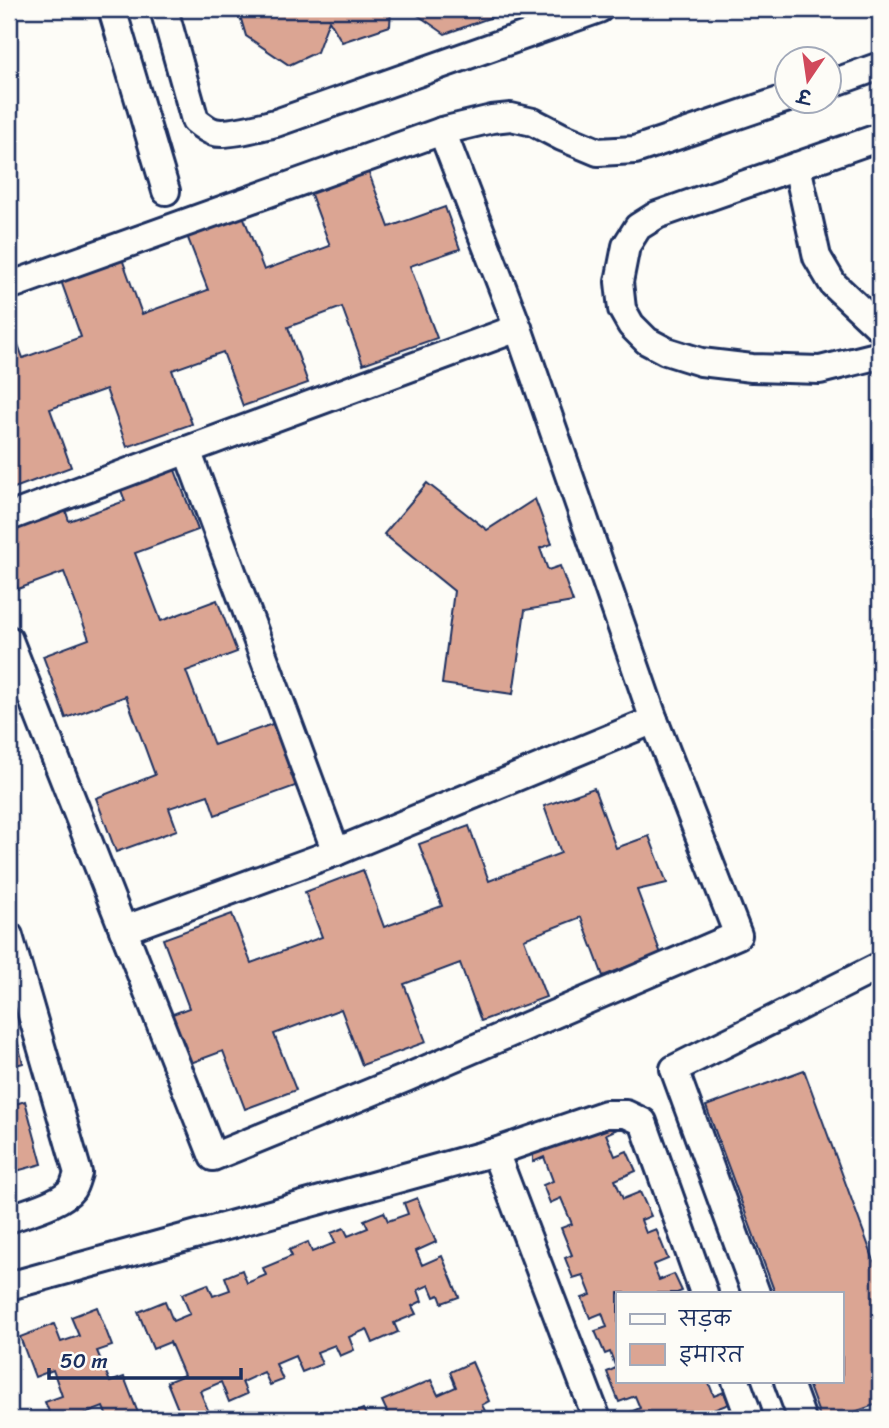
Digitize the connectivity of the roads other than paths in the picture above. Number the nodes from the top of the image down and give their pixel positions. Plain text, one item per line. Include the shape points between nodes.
1 (112, 9) edge
2 (164, 9) edge
3 (599, 9) edge
4 (880, 66) edge
5 (844, 79) edge
6 (774, 103) edge
7 (442, 131) junction
8 (880, 137) edge
9 (797, 166) junction
10 (166, 191) dead end
11 (9, 286) edge
12 (518, 328) junction
13 (880, 328) edge
14 (880, 355) edge
15 (187, 450) junction
16 (9, 517) edge
17 (9, 640) edge
18 (654, 720) junction
19 (336, 852) junction
20 (123, 930) junction
21 (9, 936) edge
22 (879, 972) edge
23 (495, 1152) junction
24 (9, 1219) edge
25 (9, 1286) edge
26 (704, 1292) edge
27 (756, 1292) edge
28 (736, 1382) edge
29 (788, 1382) edge
30 (597, 1419) edge
31 (742, 1419) edge
32 (803, 1419) edge

1 - 10 street
2 - 3 street via 195,120 216,133 276,123
4 - 5 street
6 - 7 street via 635,150 598,152 533,122 511,117
7 - 11 street
7 - 12 street
8 - 9 street
9 - 13 street via 817,257 833,284
9 - 14 street via 657,215 638,227 626,246 619,282 622,309 647,341 701,362 820,370
12 - 15 street
12 - 18 street
15 - 16 street
15 - 19 street
17 - 20 street
18 - 19 street
18 - 20 street via 738,935 213,1157
19 - 20 street
21 - 24 street via 78,1173 70,1192
22 - 27 street via 674,1069
23 - 25 street
23 - 26 street via 606,1114 626,1114 643,1122
23 - 30 street
28 - 31 street via 747,1411
29 - 32 street

